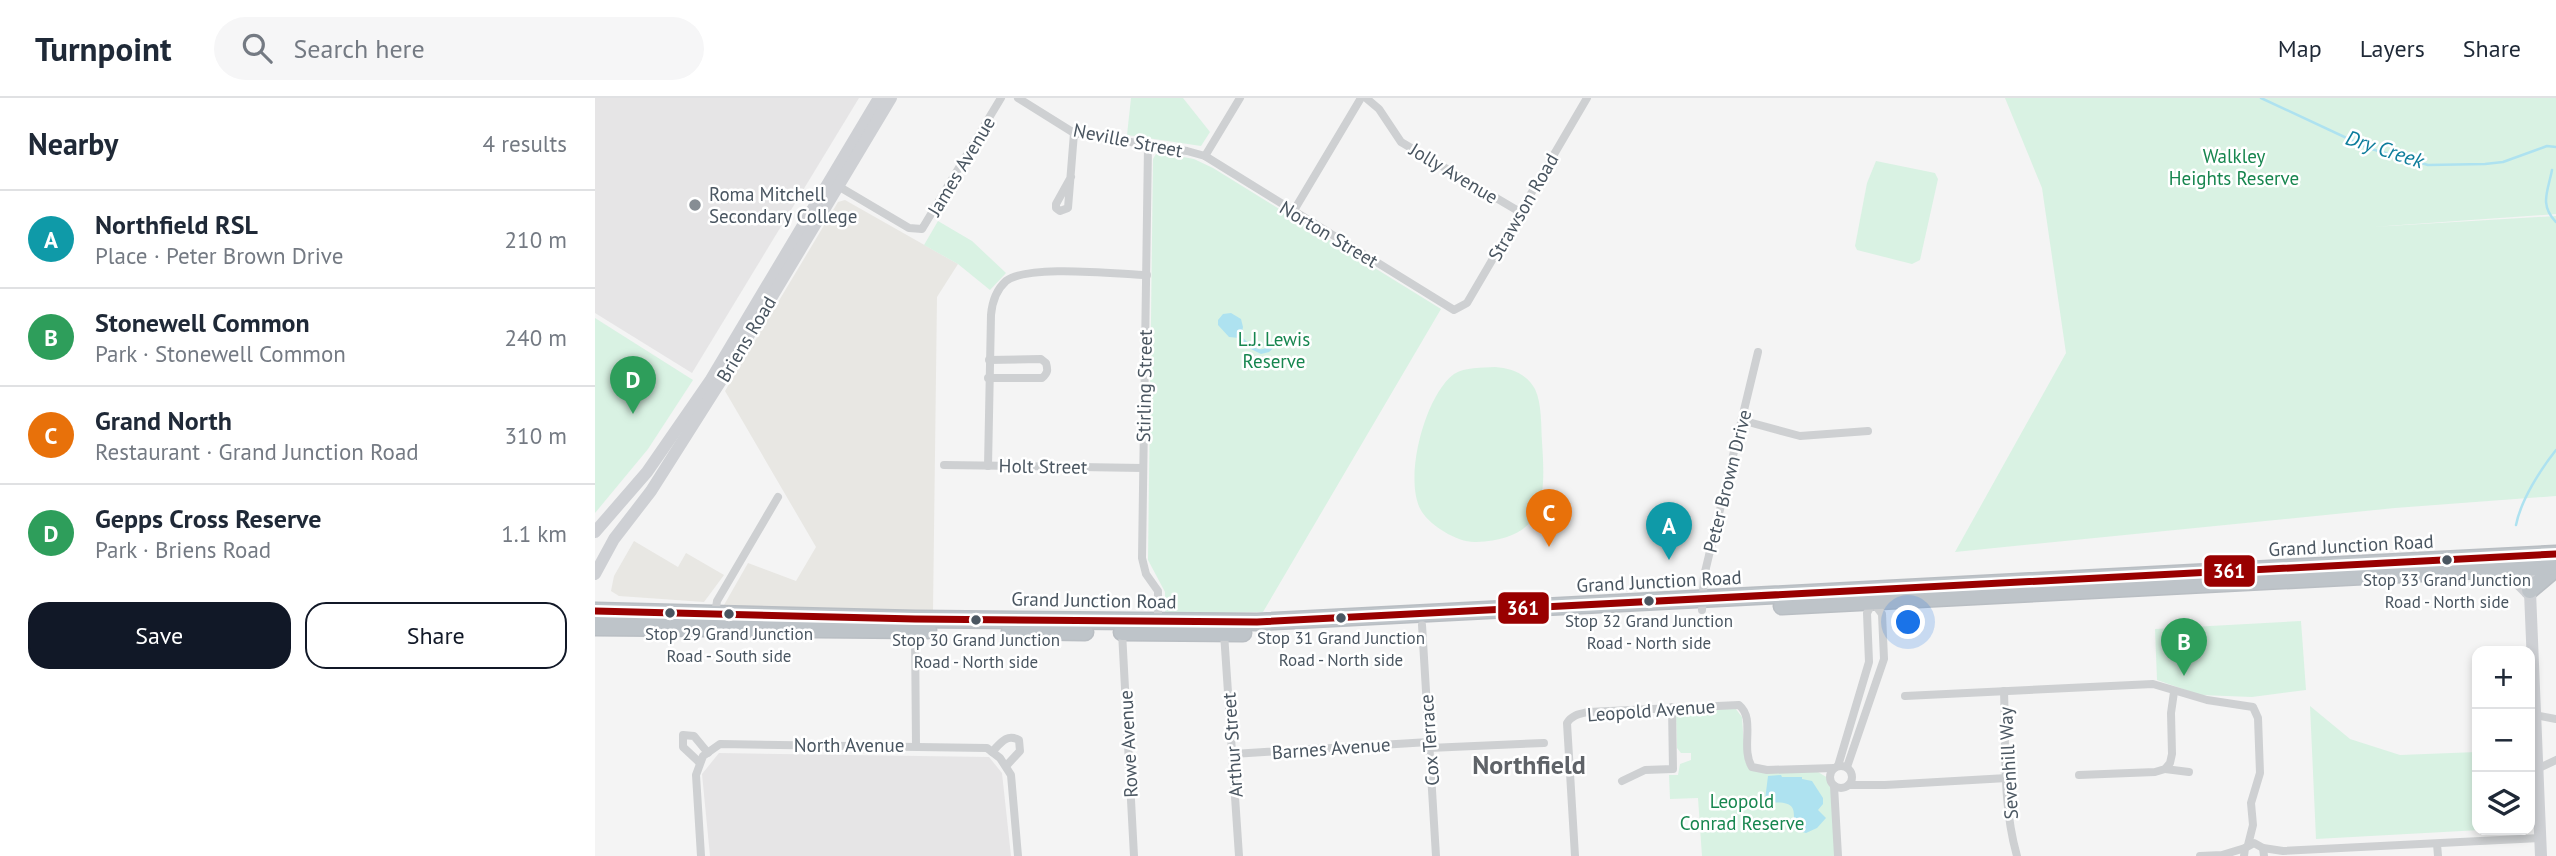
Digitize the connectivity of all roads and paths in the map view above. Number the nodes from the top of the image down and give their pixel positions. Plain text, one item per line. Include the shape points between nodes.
1 (879, 98) edge
2 (891, 98) edge
3 (1001, 98) edge
4 (1017, 98) edge
5 (1240, 98) edge
6 (1363, 98) edge
7 (1587, 98) edge
8 (1074, 133) junction
9 (1148, 146) junction
10 (1205, 156) junction
11 (1071, 177) dead end
12 (833, 183) junction
13 (1293, 212) junction
14 (1520, 212) junction
15 (1147, 275) junction
16 (1454, 310) joint
17 (1758, 352) dead end
18 (989, 360) junction
19 (988, 378) junction
20 (1741, 420) junction
21 (1868, 431) dead end
22 (944, 465) dead end
23 (988, 466) junction
24 (1143, 468) junction
25 (778, 497) dead end
26 (595, 532) edge
27 (2556, 554) edge
28 (2528, 562) junction
29 (2556, 567) edge
30 (2491, 570) junction
31 (595, 574) edge
32 (2530, 592) junction
33 (1873, 596) junction
34 (1701, 605) junction
35 (595, 611) edge
36 (1421, 619) junction
37 (715, 621) junction
38 (915, 624) junction
39 (1055, 626) junction
40 (595, 627) edge
41 (1158, 627) junction
42 (1122, 632) junction
43 (1224, 633) junction
44 (2004, 691) junction
45 (2174, 692) junction
46 (1905, 696) dead end
47 (1672, 707) junction
48 (2535, 709) edge
49 (2535, 715) joint
50 (2556, 719) edge
51 (1544, 743) dead end
52 (1429, 745) junction
53 (916, 746) junction
54 (992, 752) junction
55 (1233, 754) junction
56 (703, 757) junction
57 (2556, 760) edge
58 (1007, 765) junction
59 (1842, 768) junction
60 (2165, 769) junction
61 (2537, 769) junction
62 (1812, 770) junction
63 (2189, 772) dead end
64 (2079, 775) dead end
65 (2007, 778) junction
66 (1622, 781) dead end
67 (1869, 783) junction
68 (1839, 784) junction
69 (2253, 825) junction
70 (2012, 836) junction
71 (2540, 838) junction
72 (2437, 844) junction
73 (2246, 850) edge
74 (2263, 851) edge
75 (2346, 853) edge
76 (2226, 855) edge
77 (701, 856) edge
78 (1018, 856) edge
79 (1134, 856) edge
80 (1239, 856) edge
81 (1436, 856) edge
82 (1574, 856) edge
83 (1838, 856) edge
84 (2009, 856) edge
85 (2017, 856) edge
86 (2200, 856) edge
87 (2438, 856) edge
88 (2541, 856) edge

1 - 12 main road, Briens Road
2 - 12 main road, Briens Road
3 - 12 street, James Avenue via 929,219 917,231
4 - 8 street, Neville Street
5 - 10 street
6 - 13 street
6 - 14 street, Jolly Avenue via 1379,109 1401,142
7 - 14 street, Strawson Road
8 - 9 street, Neville Street
8 - 11 street
9 - 10 street, Neville Street
9 - 15 street, Stirling Street
10 - 13 street, Norton Street
12 - 26 main road, Briens Road via 710,382 647,472
12 - 31 main road, Briens Road via 734,360
13 - 16 street, Norton Street
14 - 16 street, Strawson Road via 1467,303
15 - 18 street via 1042,271 1014,277 1001,287 992,305
15 - 24 street, Stirling Street
17 - 20 street, Peter Brown Drive
18 - 19 street
18 - 19 street via 1041,359 1048,368 1042,378
19 - 23 street
20 - 21 street via 1800,436
20 - 34 street, Peter Brown Drive via 1703,576
22 - 23 street, Holt Street
23 - 24 street, Holt Street
24 - 41 street, Stirling Street via 1142,558 1158,591
25 - 37 street via 717,601
27 - 28 highway, Grand Junction Road
28 - 29 highway, Grand Junction Road
28 - 30 highway, Grand Junction Road
28 - 32 main road
28 - 33 highway, Grand Junction Road
29 - 32 highway
30 - 32 main road via 2513,578
30 - 33 highway, Grand Junction Road
32 - 48 main road
33 - 34 highway, Grand Junction Road
33 - 59 street via 1867,613 1869,662
33 - 59 street via 1882,614 1884,659
34 - 36 highway, Grand Junction Road
35 - 37 highway, Grand Junction Road
36 - 41 highway, Grand Junction Road
36 - 43 highway, Grand Junction Road
36 - 52 street, Cox Terrace
37 - 38 highway, Grand Junction Road
37 - 40 highway, Grand Junction Road
38 - 39 highway, Grand Junction Road
38 - 53 street
39 - 41 highway, Grand Junction Road
39 - 42 highway, Grand Junction Road
41 - 42 highway, Grand Junction Road
41 - 43 highway, Grand Junction Road
42 - 79 street, Rowe Avenue
43 - 55 street, Arthur Street
44 - 45 street via 2153,684
44 - 46 street
44 - 65 street, Sevenhill Way
45 - 60 street via 2172,754
45 - 69 street via 2244,704 2257,712 2260,773 2251,803
47 - 62 street, Leopold Avenue via 1739,705 1746,716 1747,755 1752,766
47 - 66 street via 1673,769 1645,770
47 - 82 street, Leopold Avenue via 1588,712 1570,718
49 - 50 street
49 - 61 main road
51 - 52 street, Barnes Avenue
52 - 55 street, Barnes Avenue
52 - 81 street, Cox Terrace
53 - 54 street, North Avenue via 986,748
53 - 56 street, North Avenue via 720,744
54 - 58 street, North Avenue
54 - 58 street via 1005,738 1019,740 1020,751
55 - 80 street, Arthur Street
56 - 56 street via 684,747 683,735 694,736
56 - 77 street via 696,775
57 - 61 street
58 - 78 street
59 - 62 street, Leopold Avenue
59 - 67 street
59 - 68 street
59 - 68 street via 1852,779
60 - 63 street
60 - 64 street
61 - 71 main road
62 - 68 street, Leopold Avenue
65 - 67 street
65 - 70 street, Sevenhill Way
67 - 68 street
68 - 83 street
69 - 73 street
69 - 74 street
70 - 84 street, Sevenhill Way
70 - 85 street, Sevenhill Way
71 - 72 street
71 - 88 main road
72 - 75 street
72 - 87 street
73 - 74 street
73 - 76 street
74 - 75 street
76 - 86 street

